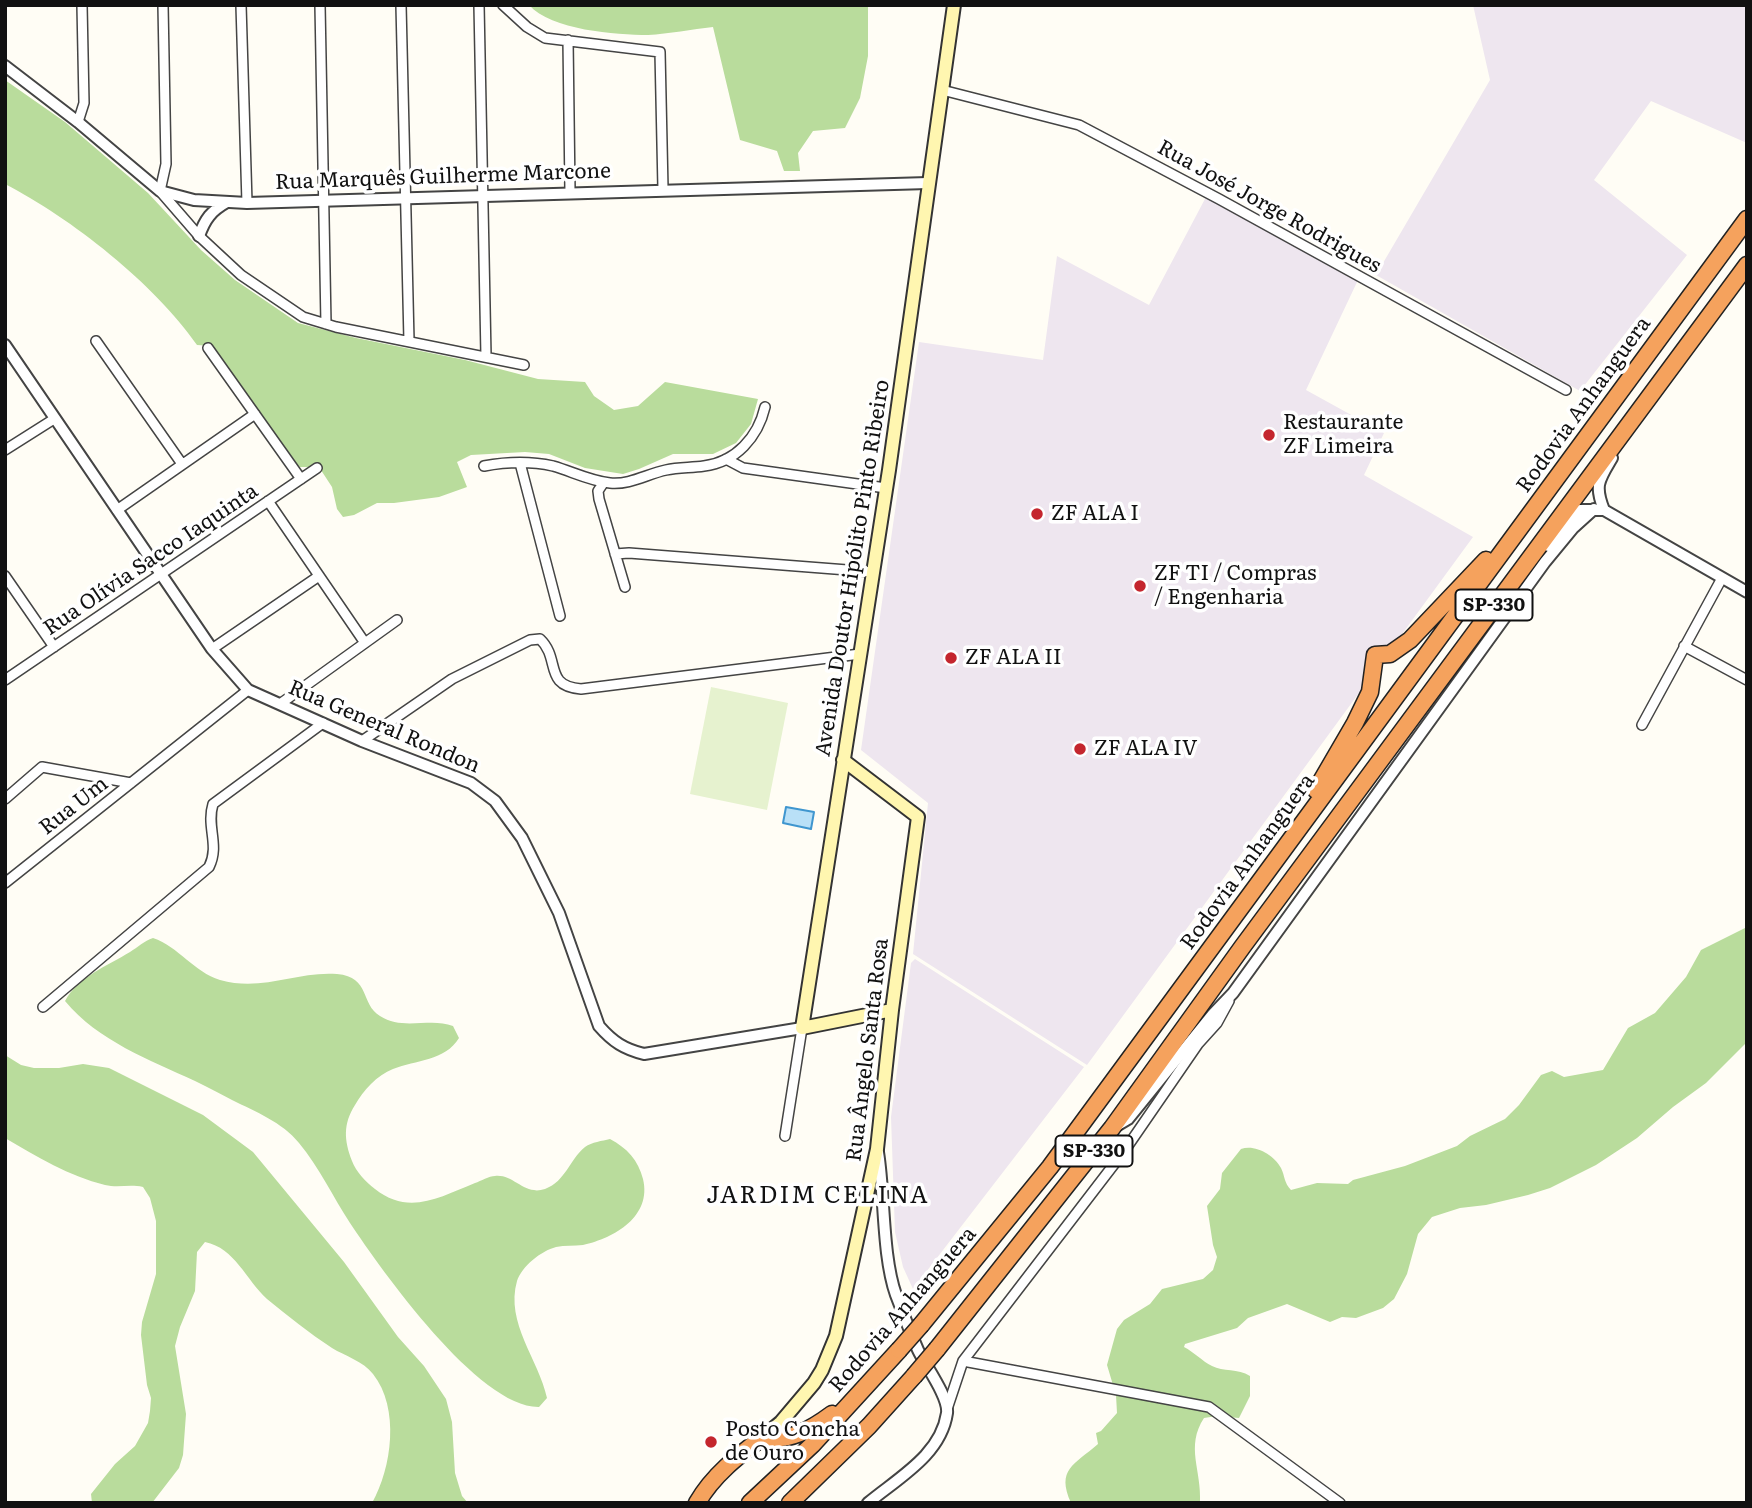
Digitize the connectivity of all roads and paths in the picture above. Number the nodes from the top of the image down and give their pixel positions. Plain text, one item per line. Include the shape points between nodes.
1 (82, 5) edge
2 (163, 5) edge
3 (241, 5) edge
4 (320, 5) edge
5 (401, 5) edge
6 (479, 5) edge
7 (503, 5) edge
8 (954, 5) edge
9 (568, 40) junction
10 (5, 66) edge
11 (942, 90) junction
12 (78, 122) junction
13 (928, 183) junction
14 (663, 189) junction
15 (160, 191) junction
16 (569, 192) junction
17 (483, 195) junction
18 (405, 198) junction
19 (324, 201) junction
20 (227, 202) junction
21 (247, 203) junction
22 (1747, 219) edge
23 (199, 236) junction
24 (1747, 264) edge
25 (326, 324) junction
26 (96, 341) dead end
27 (409, 341) junction
28 (208, 348) dead end
29 (7, 351) edge
30 (486, 356) junction
31 (524, 365) dead end
32 (1566, 390) dead end
33 (765, 407) dead end
34 (255, 414) junction
35 (54, 419) junction
36 (1629, 422) junction
37 (5, 450) edge
38 (726, 459) junction
39 (520, 463) junction
40 (182, 464) junction
41 (484, 466) dead end
42 (317, 468) dead end
43 (301, 479) junction
44 (604, 482) junction
45 (886, 488) junction
46 (268, 501) junction
47 (117, 510) junction
48 (1599, 510) junction
49 (1523, 524) junction
50 (615, 554) junction
51 (873, 572) junction
52 (161, 574) junction
53 (5, 576) edge
54 (319, 576) junction
55 (1722, 578) junction
56 (1514, 579) junction
57 (625, 587) dead end
58 (1747, 592) edge
59 (560, 617) dead end
60 (397, 620) dead end
61 (365, 643) junction
62 (1685, 646) junction
63 (54, 647) junction
64 (212, 649) junction
65 (860, 654) junction
66 (5, 680) edge
67 (1747, 680) edge
68 (248, 690) junction
69 (280, 704) junction
70 (323, 723) junction
71 (1642, 724) dead end
72 (362, 741) junction
73 (844, 760) junction
74 (131, 783) junction
75 (5, 799) edge
76 (1278, 857) junction
77 (5, 883) edge
78 (1233, 993) junction
79 (43, 1007) dead end
80 (892, 1010) junction
81 (802, 1028) junction
82 (1112, 1128) junction
83 (785, 1136) dead end
84 (877, 1149) junction
85 (963, 1361) junction
86 (863, 1391) junction
87 (947, 1409) junction
88 (763, 1437) junction
89 (697, 1503) edge
90 (750, 1503) edge
91 (790, 1503) edge
92 (868, 1503) edge
93 (1340, 1503) edge

1 - 12 street via 85,103
2 - 15 street via 166,164
3 - 21 street
4 - 19 street
5 - 18 street
6 - 17 street
7 - 9 street via 545,38
8 - 11 main road, Avenida Doutor Hipólito Pinto Ribeiro
9 - 14 street via 660,52
9 - 16 street
10 - 12 street, Rua Marquês Guilherme Marcone
11 - 13 main road, Avenida Doutor Hipólito Pinto Ribeiro
11 - 32 street, Rua José Jorge Rodrigues via 1079,125
12 - 15 street, Rua Marquês Guilherme Marcone
13 - 14 street, Rua Marquês Guilherme Marcone
13 - 45 main road, Avenida Doutor Hipólito Pinto Ribeiro
14 - 16 street, Rua Marquês Guilherme Marcone
15 - 20 street, Rua Marquês Guilherme Marcone
15 - 23 street
16 - 17 street, Rua Marquês Guilherme Marcone
17 - 18 street, Rua Marquês Guilherme Marcone
17 - 30 street
18 - 19 street, Rua Marquês Guilherme Marcone
18 - 27 street
19 - 21 street, Rua Marquês Guilherme Marcone
19 - 25 street
20 - 21 street, Rua Marquês Guilherme Marcone
20 - 23 street via 204,220
22 - 49 highway, Rodovia Anhanguera / SP-330
23 - 25 street via 241,275 303,317
24 - 36 highway, SP-330
25 - 27 street
26 - 40 street
27 - 30 street
28 - 34 street
29 - 35 street, Rua General Rondon
30 - 31 street
33 - 38 street via 752,437
34 - 40 street
34 - 43 street
35 - 37 street
35 - 47 street, Rua General Rondon
36 - 48 street via 1600,478
36 - 56 highway, SP-330
38 - 44 street via 631,481
38 - 45 street via 744,468
39 - 41 street
39 - 44 street via 551,466
39 - 59 street
40 - 47 street
42 - 43 street, Rua Olívia Sacco Iaquinta
43 - 46 street, Rua Olívia Sacco Iaquinta
44 - 50 street via 599,499
45 - 51 main road, Avenida Doutor Hipólito Pinto Ribeiro
46 - 52 street, Rua Olívia Sacco Iaquinta
46 - 54 street
47 - 52 street, Rua General Rondon
48 - 55 street
48 - 56 street via 1576,512 1532,565
48 - 78 street via 1573,528 1545,562
49 - 76 highway, Rodovia Anhanguera / SP-330
49 - 76 highway via 1410,640 1390,654 1375,655 1370,692
50 - 51 street
50 - 57 street
51 - 65 main road, Avenida Doutor Hipólito Pinto Ribeiro
52 - 63 street, Rua Olívia Sacco Iaquinta
52 - 64 street, Rua General Rondon
53 - 63 street
54 - 61 street
54 - 64 street
55 - 58 street
55 - 62 street
56 - 82 highway, SP-330
60 - 61 street
61 - 69 street
62 - 67 street
62 - 71 street
63 - 66 street, Rua Olívia Sacco Iaquinta
64 - 68 street, Rua General Rondon
65 - 72 street via 581,689 566,687 556,679 548,646 540,639 530,640 452,679
65 - 73 main road, Avenida Doutor Hipólito Pinto Ribeiro
68 - 69 street, Rua General Rondon
68 - 74 street, Rua Um
69 - 70 street, Rua General Rondon
70 - 72 street, Rua General Rondon
70 - 79 street via 213,804 209,815 215,855 209,867
72 - 81 street, Rua General Rondon via 471,783 495,801 522,838 559,913 599,1026 625,1050 663,1052
73 - 80 main road, Rua Ângelo Santa Rosa via 918,817
73 - 81 main road, Avenida Doutor Hipólito Pinto Ribeiro
74 - 75 street via 42,767
74 - 77 street, Rua Um
76 - 86 highway, Rodovia Anhanguera / SP-330, bridge via 1050,1167
78 - 82 street via 1128,1119
78 - 85 street via 1217,1023 1125,1150
80 - 81 main road, Rua General Rondon
80 - 84 main road, Rua Ângelo Santa Rosa
81 - 83 street, Avenida Doutor Hipólito Pinto Ribeiro
82 - 91 highway, SP-330, bridge via 914,1376
84 - 87 street via 895,1293
84 - 88 main road, Rua Ângelo Santa Rosa via 828,1357 814,1383
85 - 87 street
85 - 93 street via 1209,1407
86 - 88 highway via 811,1428 780,1439
86 - 90 highway, Rodovia Anhanguera / SP-330
87 - 92 street via 935,1446
88 - 89 highway via 737,1457

